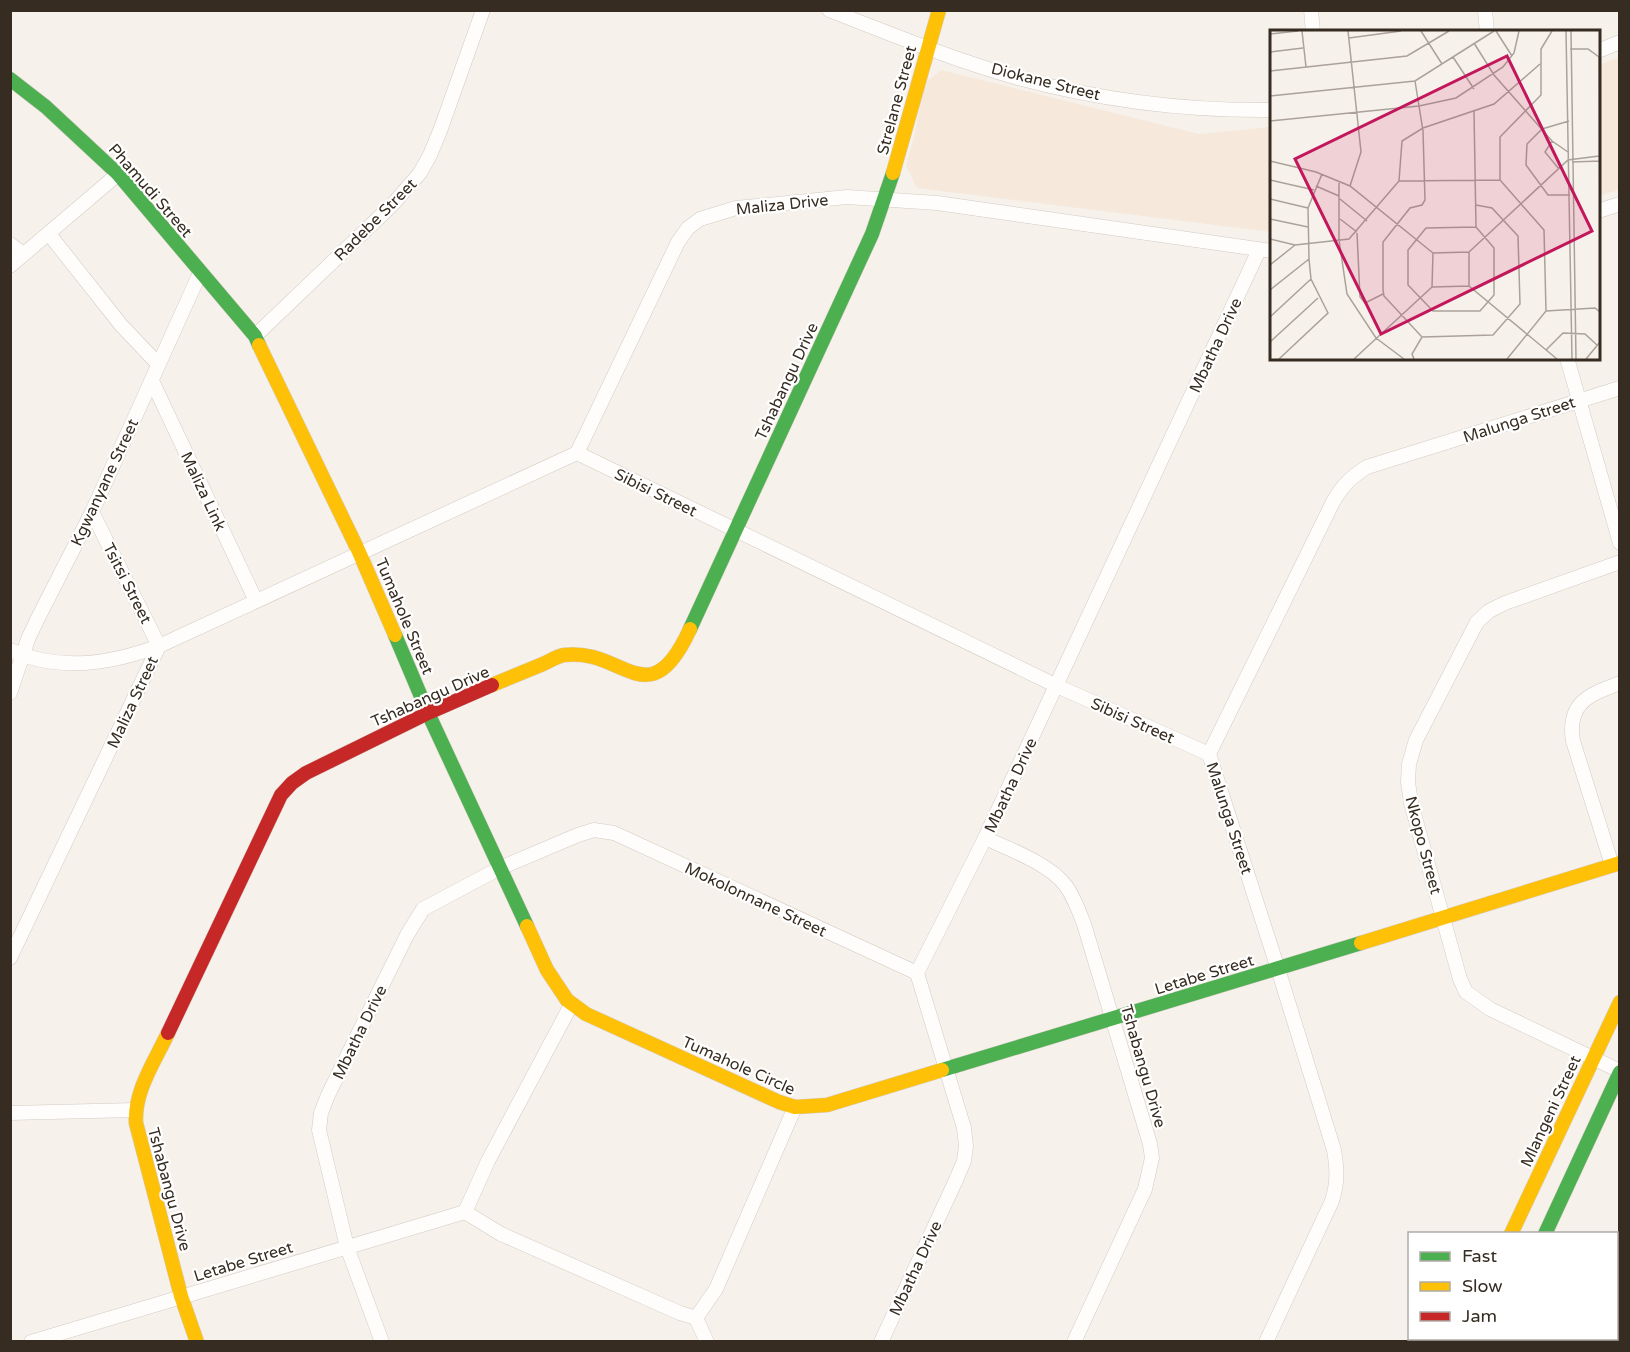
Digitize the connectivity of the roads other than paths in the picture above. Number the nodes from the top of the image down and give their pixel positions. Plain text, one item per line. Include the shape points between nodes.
1 (483, 10) edge
2 (829, 10) edge
3 (939, 10) edge
4 (1311, 10) edge
5 (1485, 10) edge
6 (1313, 30) edge
7 (1487, 30) edge
8 (1620, 42) edge
9 (928, 47) junction
10 (1600, 51) edge
11 (10, 79) edge
12 (1270, 110) edge
13 (118, 174) junction
14 (886, 198) junction
15 (1620, 204) edge
16 (1600, 211) edge
17 (48, 234) junction
18 (10, 244) edge
19 (1265, 250) edge
20 (23, 254) junction
21 (10, 266) edge
22 (200, 273) junction
23 (255, 336) junction
24 (1568, 360) edge
25 (158, 364) junction
26 (152, 381) junction
27 (1620, 387) edge
28 (1578, 400) junction
29 (577, 453) junction
30 (92, 512) junction
31 (735, 530) junction
32 (1620, 543) edge
33 (359, 552) junction
34 (1620, 562) edge
35 (256, 601) junction
36 (159, 646) junction
37 (17, 653) edge
38 (1620, 683) edge
39 (1057, 686) junction
40 (10, 693) edge
41 (428, 713) junction
42 (1209, 754) junction
43 (594, 830) joint
44 (985, 838) junction
45 (1616, 864) edge
46 (500, 868) junction
47 (1444, 918) junction
48 (10, 958) edge
49 (1278, 969) junction
50 (917, 973) junction
51 (1620, 1002) edge
52 (571, 1005) junction
53 (1113, 1018) junction
54 (1593, 1059) junction
55 (947, 1069) junction
56 (1620, 1071) edge
57 (795, 1107) junction
58 (135, 1110) junction
59 (10, 1113) edge
60 (465, 1212) junction
61 (1511, 1232) edge
62 (1545, 1232) edge
63 (347, 1247) junction
64 (181, 1296) junction
65 (696, 1318) junction
66 (31, 1341) edge
67 (196, 1341) edge
68 (382, 1341) edge
69 (706, 1341) edge
70 (881, 1341) edge
71 (1074, 1341) edge
72 (1266, 1341) edge

1 - 23 street, Radebe Street via 440,131 420,173 393,204
2 - 9 street, Diokane Street
3 - 9 street, Strelane Street
4 - 6 street
5 - 7 street
8 - 10 street
9 - 12 street, Diokane Street via 1070,90 1184,107
9 - 14 street, Strelane Street
11 - 13 street, Phamudi Street
13 - 17 street
13 - 22 street, Phamudi Street
14 - 19 street, Maliza Drive
14 - 29 street, Maliza Drive via 846,197 736,208 700,219 688,228
14 - 31 street, Tshabangu Drive
15 - 16 street
17 - 20 street
17 - 25 street via 121,325
18 - 20 street
19 - 39 street, Mbatha Drive
20 - 21 street
22 - 23 street, Phamudi Street
22 - 25 street, Kgwanyane Street
23 - 33 street, Tumahole Street
24 - 28 street
25 - 26 street, Kgwanyane Street
26 - 30 street, Kgwanyane Street
26 - 35 street, Maliza Link
27 - 28 street, Malunga Street
28 - 32 street
28 - 42 street, Malunga Street via 1352,476 1333,502
29 - 31 street, Sibisi Street
29 - 33 street
30 - 36 street, Tsitsi Street
30 - 37 street, Kgwanyane Street
31 - 39 street, Sibisi Street
31 - 41 street, Tshabangu Drive via 680,651 656,675 640,676 591,657 563,655
33 - 35 street, Maliza Street
33 - 41 street, Tumahole Street
34 - 47 street, Nkopo Street via 1489,611 1468,636 1416,740 1409,764 1411,803
35 - 36 street, Maliza Street
36 - 37 street via 93,664 69,664
36 - 48 street, Maliza Street
37 - 40 street, Kgwanyane Street
38 - 45 street via 1579,704 1571,728
39 - 42 street, Sibisi Street
39 - 44 street, Mbatha Drive
41 - 46 street, Tumahole Street
41 - 58 street, Tshabangu Drive via 306,773 281,795 146,1079
42 - 49 street, Malunga Street
43 - 46 street, Mbatha Drive
43 - 50 street, Mokolonnane Street via 614,833
44 - 50 street, Mbatha Drive
44 - 53 street, Tshabangu Drive via 1034,861 1065,884 1084,924
45 - 47 street, Letabe Street
46 - 52 street, Tumahole Street via 547,970
46 - 63 street, Mbatha Drive via 436,901 415,919 328,1095 319,1130
47 - 49 street, Letabe Street
47 - 54 street, Nkopo Street via 1466,992 1490,1009
49 - 53 street, Letabe Street
49 - 72 street, Malunga Street via 1334,1150 1338,1184
50 - 55 street, Mbatha Drive
51 - 54 street, Mlangeni Street
52 - 57 street, Tumahole Circle via 761,1095
52 - 60 street
53 - 55 street, Letabe Street
53 - 71 street, Tshabangu Drive via 1152,1158 1145,1189
54 - 56 street, Nkopo Street
54 - 61 street, Mlangeni Street
55 - 57 street, Letabe Street via 827,1105
55 - 70 street, Mbatha Drive via 964,1128 964,1161
56 - 62 street
57 - 65 street, Tumahole Circle via 716,1289
58 - 59 street
58 - 64 street, Tshabangu Drive
60 - 63 street, Letabe Street
60 - 65 street via 501,1234
63 - 64 street, Letabe Street
63 - 68 street, Mbatha Drive
64 - 66 street, Letabe Street
64 - 67 street, Tshabangu Drive
65 - 69 street

